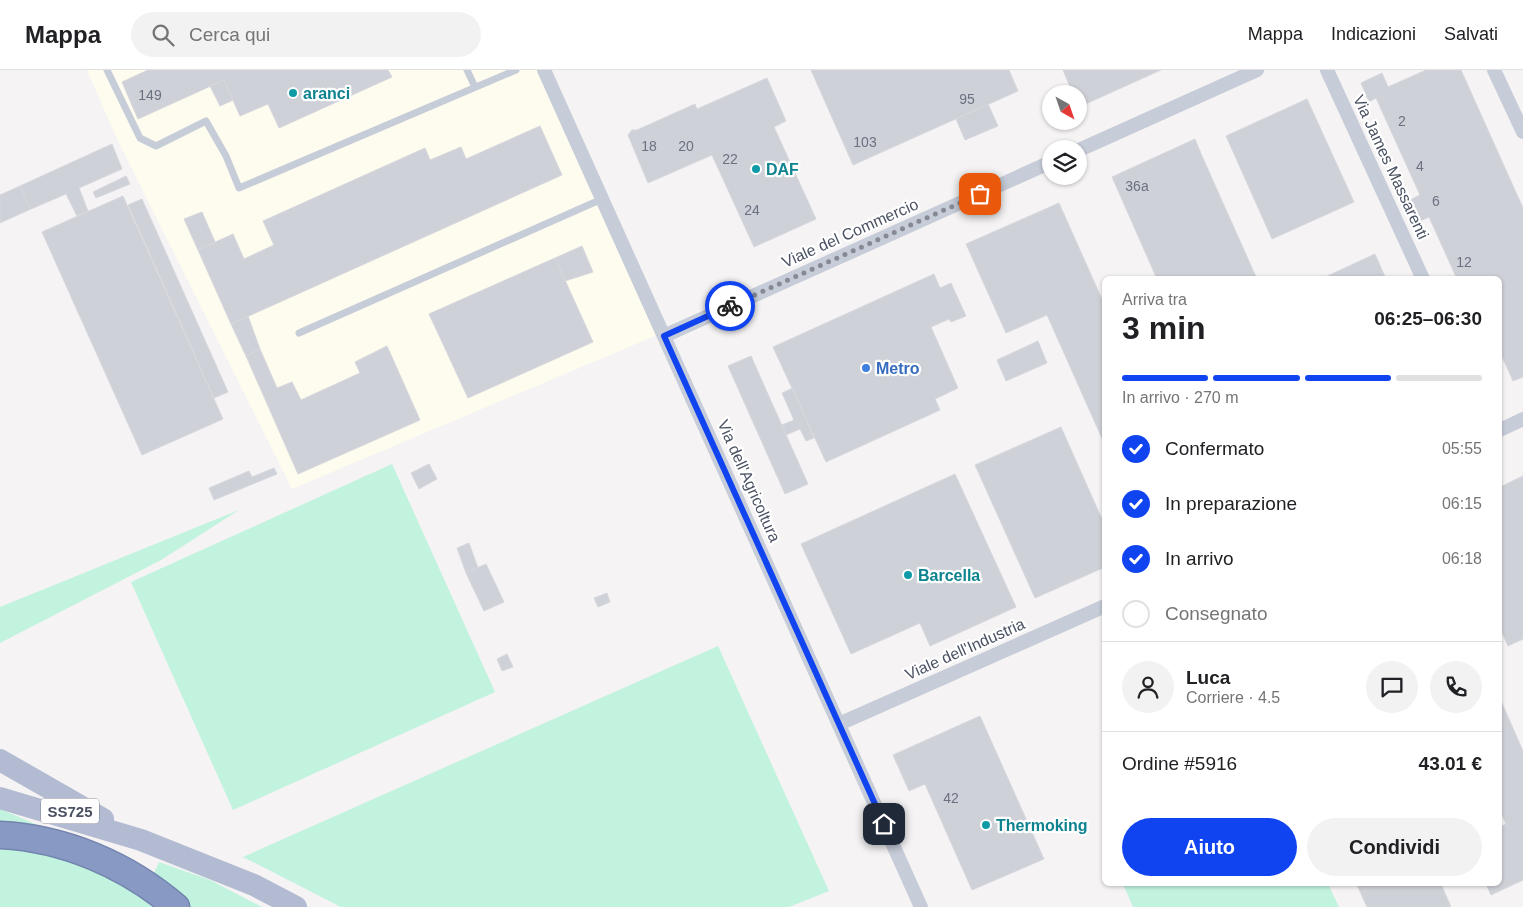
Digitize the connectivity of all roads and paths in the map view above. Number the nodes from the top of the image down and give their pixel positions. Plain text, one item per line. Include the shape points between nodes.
1 (107, 70) edge
2 (467, 70) edge
3 (516, 70) edge
4 (544, 70) edge
5 (1258, 70) edge
6 (1327, 70) edge
7 (1494, 70) edge
8 (475, 87) junction
9 (1523, 132) edge
10 (1087, 146) edge
11 (1042, 166) edge
12 (602, 199) junction
13 (1423, 276) edge
14 (299, 333) dead end
15 (664, 336) junction
16 (1523, 420) edge
17 (1502, 429) edge
18 (1102, 607) edge
19 (839, 724) junction
20 (0, 760) edge
21 (0, 781) edge
22 (0, 798) edge
23 (0, 835) edge
24 (141, 840) junction
25 (176, 907) edge
26 (296, 907) edge
27 (921, 907) edge

1 - 8 lane via 140,138 156,146 206,121 239,188
2 - 8 lane
3 - 8 lane
4 - 12 street, Via dell'Agricoltura
5 - 10 street
6 - 13 street, Via James Massarenti
7 - 9 street
11 - 15 street, Viale del Commercio
12 - 14 lane
12 - 15 street, Via dell'Agricoltura
15 - 19 street, Via dell'Agricoltura
16 - 17 street
18 - 19 street, Viale dell'Industria
19 - 27 street, Via dell'Agricoltura
20 - 24 main road
21 - 24 main road, SS725
22 - 24 main road
23 - 25 highway via 38,839 101,860 141,880
24 - 26 main road via 254,885

